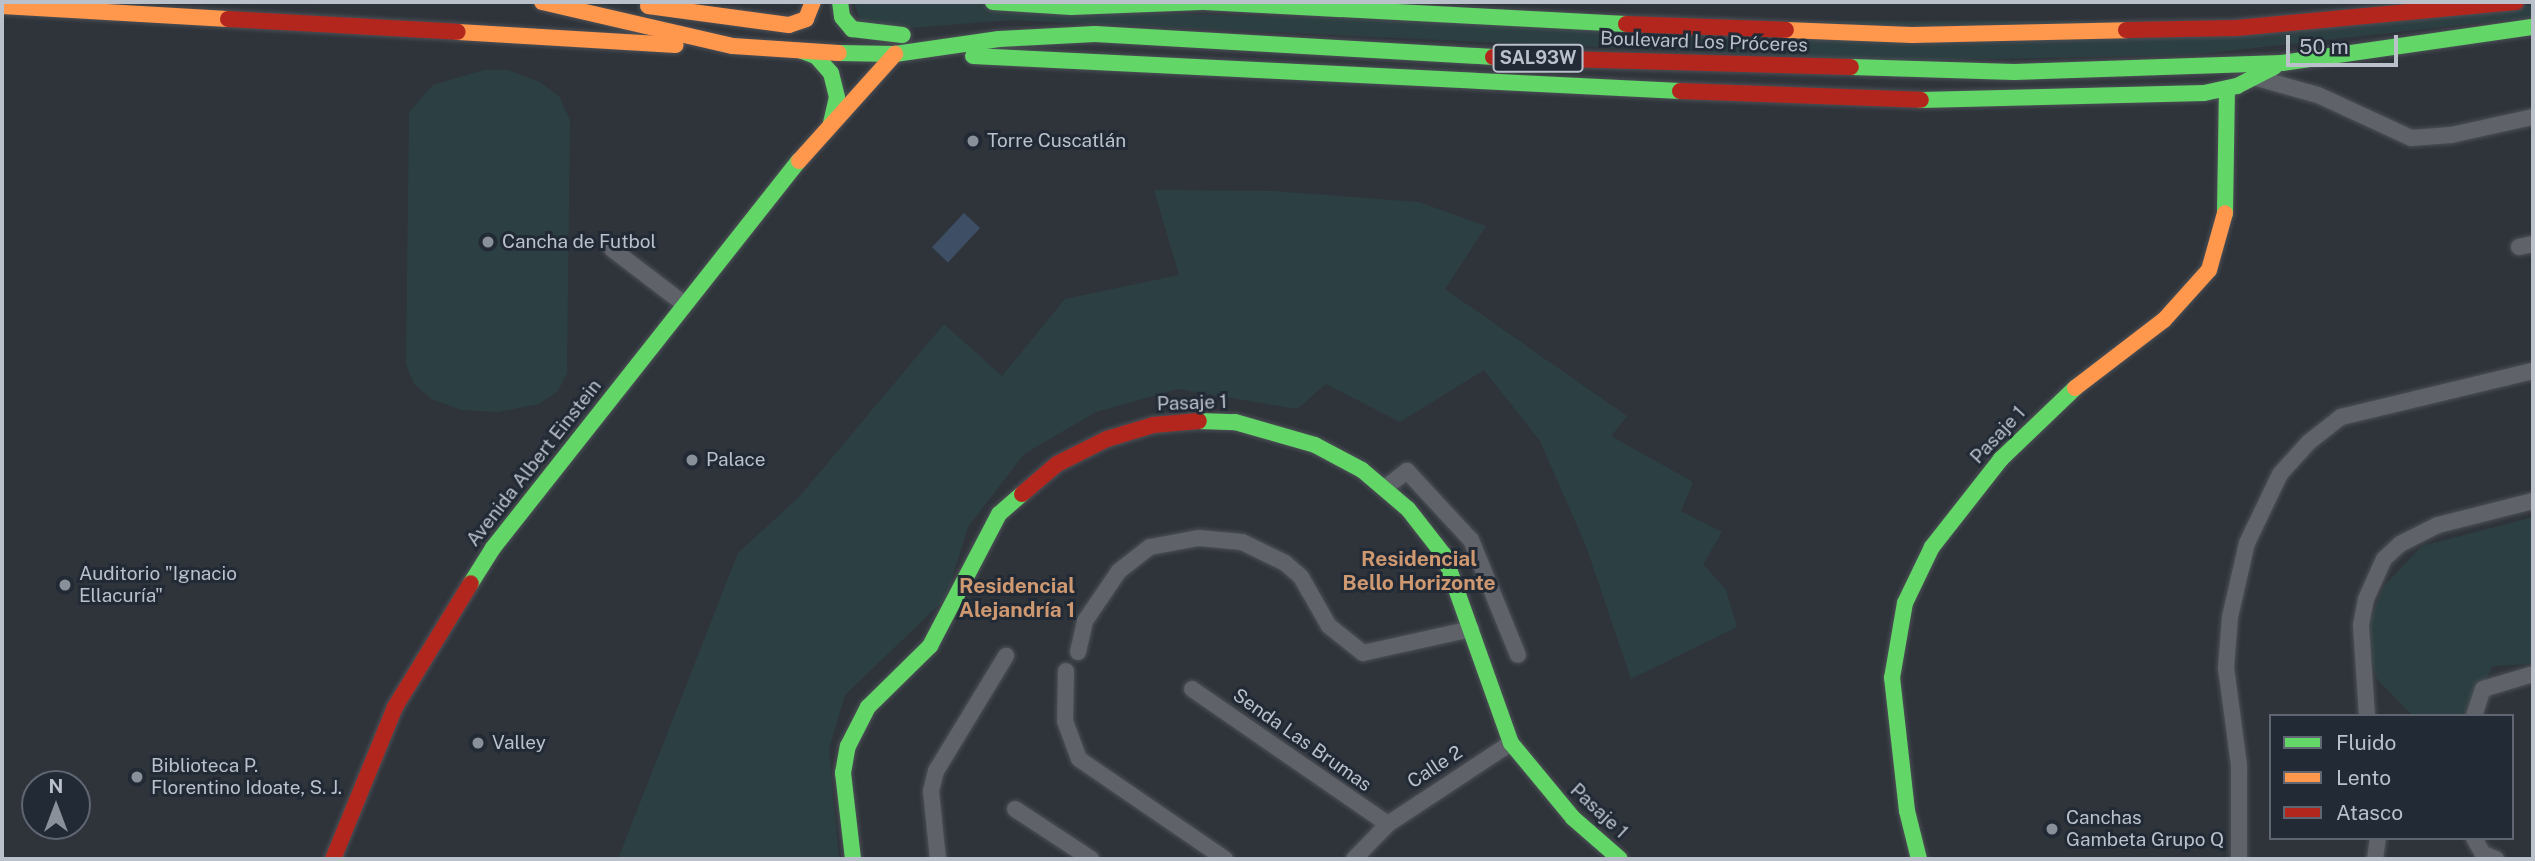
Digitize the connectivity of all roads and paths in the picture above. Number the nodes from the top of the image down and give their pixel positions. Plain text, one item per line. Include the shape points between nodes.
1 (544, 2) edge
2 (814, 2) edge
3 (840, 2) edge
4 (993, 2) edge
5 (1203, 2) edge
6 (2436, 2) edge
7 (2516, 2) edge
8 (630, 3) edge
9 (2, 6) edge
10 (2340, 20) junction
11 (2533, 27) edge
12 (1095, 34) junction
13 (733, 46) junction
14 (802, 51) junction
15 (1389, 51) junction
16 (895, 54) junction
17 (2282, 63) junction
18 (2255, 77) junction
19 (1436, 82) junction
20 (2227, 90) junction
21 (2533, 117) edge
22 (829, 131) junction
23 (612, 249) dead end
24 (683, 303) junction
25 (2533, 371) edge
26 (1385, 488) junction
27 (2533, 502) edge
28 (1471, 629) junction
29 (1078, 652) dead end
30 (1518, 655) dead end
31 (1006, 656) dead end
32 (1066, 671) dead end
33 (2533, 674) edge
34 (1192, 689) dead end
35 (2367, 714) edge
36 (2475, 714) edge
37 (1511, 743) junction
38 (1015, 809) dead end
39 (1388, 824) junction
40 (2378, 840) edge
41 (2475, 840) edge
42 (333, 859) edge
43 (853, 859) edge
44 (938, 859) edge
45 (1091, 859) edge
46 (1225, 859) edge
47 (1354, 859) edge
48 (1620, 859) edge
49 (1919, 859) edge
50 (2239, 859) edge
51 (2375, 859) edge
52 (2496, 859) edge

1 - 8 main road
1 - 13 main road, Boulevard Los Próceres / SAL93W
2 - 8 main road via 806,19 789,24
3 - 12 main road via 845,23 874,35 1017,25
4 - 5 main road, Boulevard Los Próceres via 1071,7
5 - 10 main road, Boulevard Los Próceres / SAL93W via 1858,34 2039,34
6 - 10 main road
7 - 10 main road, Boulevard Los Próceres / SAL93W
9 - 13 main road
11 - 17 main road, Boulevard Los Próceres / SAL93W
12 - 15 main road, Boulevard Los Próceres / SAL93W
12 - 16 main road, Boulevard Los Próceres / SAL93W via 999,39
13 - 14 main road, Boulevard Los Próceres / SAL93W
14 - 16 main road, Boulevard Los Próceres / SAL93W
14 - 22 main road via 824,62 835,83 837,97
15 - 17 main road, Boulevard Los Próceres / SAL93W via 2050,72
15 - 19 main road
16 - 19 main road via 1293,71
16 - 22 main road, Avenida Albert Einstein
17 - 18 main road
18 - 20 main road
18 - 21 street via 2318,95 2411,138 2451,135
19 - 20 main road via 1973,102
20 - 49 main road, Pasaje 1 via 2226,203 2209,270 2164,320 2075,388 2001,459 1932,547 1905,603 1892,678 1907,811
22 - 24 main road, Avenida Albert Einstein via 770,193
23 - 24 street
24 - 42 main road, Avenida Albert Einstein via 493,548 441,627 373,753
25 - 50 street via 2341,417 2309,442 2274,485 2247,543 2230,617 2225,668 2241,796
26 - 28 main road, Pasaje 1 via 1444,555
26 - 30 street via 1406,471 1471,540
26 - 43 main road, Pasaje 1 via 1315,445 1221,421 1179,421 1139,428 1057,464 999,514 930,646 860,722 843,773
27 - 35 street via 2438,525 2400,544 2384,559 2366,600 2361,625
28 - 29 street via 1363,653 1329,626 1301,577 1285,564 1242,542 1199,538 1150,547 1119,571 1085,621
28 - 37 main road, Pasaje 1
31 - 44 street via 936,771 931,791
32 - 46 street via 1065,721 1079,759
33 - 36 street via 2483,689
34 - 39 street, Senda Las Brumas
37 - 39 street, Calle 2
37 - 48 main road, Pasaje 1 via 1573,818
38 - 45 street
39 - 47 street, Calle 2
40 - 51 street
41 - 52 street via 2483,854

